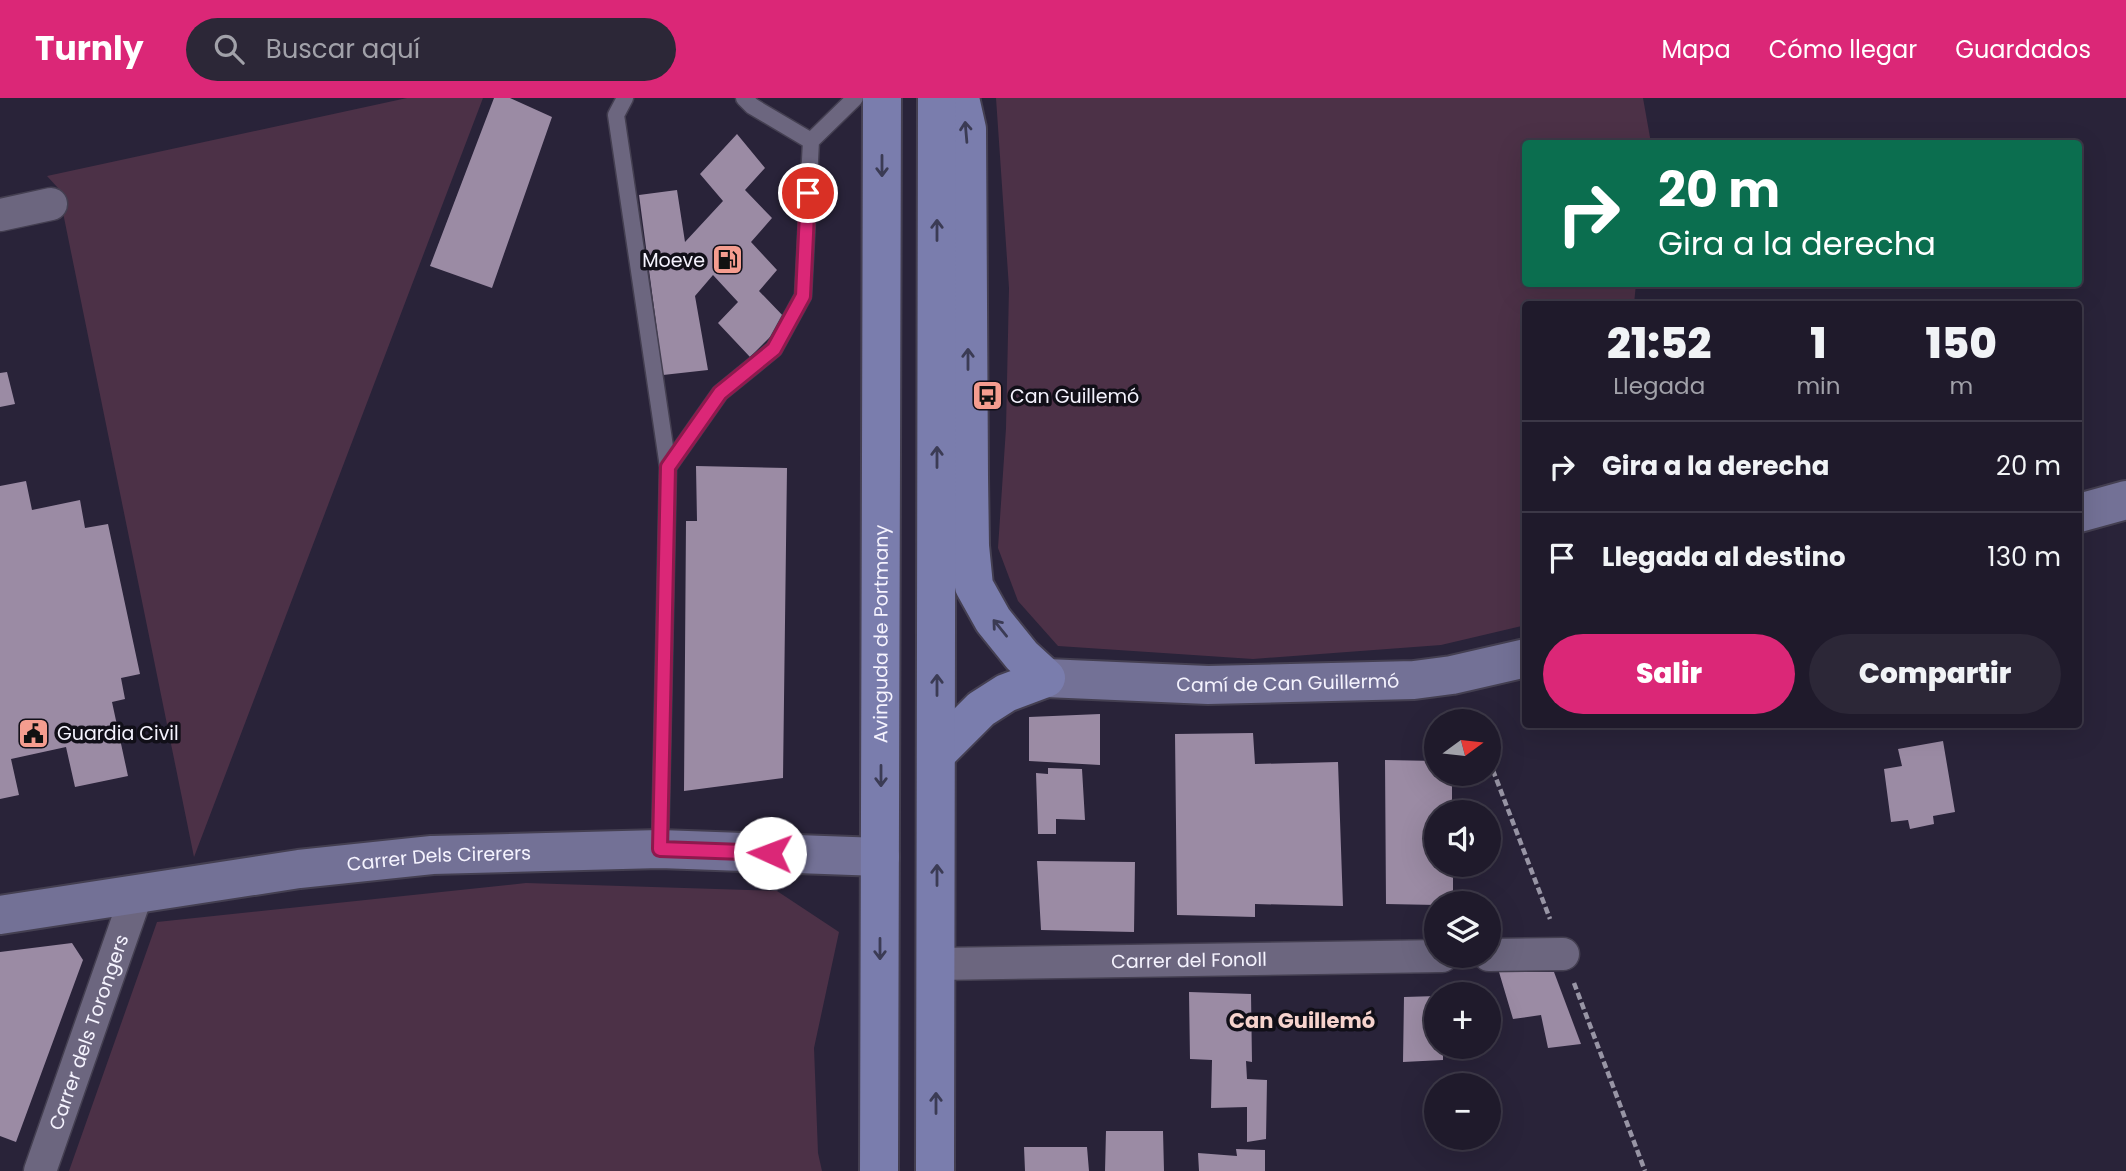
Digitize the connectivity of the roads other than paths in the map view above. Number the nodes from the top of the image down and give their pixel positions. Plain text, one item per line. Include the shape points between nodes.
1 (625, 98) edge
2 (744, 98) edge
3 (855, 98) edge
4 (882, 98) edge
5 (937, 98) edge
6 (960, 98) edge
7 (811, 141) junction
8 (51, 204) dead end
9 (0, 215) edge
10 (668, 467) junction
11 (2126, 500) edge
12 (2082, 512) edge
13 (1522, 658) edge
14 (1046, 678) junction
15 (937, 753) junction
16 (660, 849) junction
17 (880, 857) junction
18 (137, 893) junction
19 (0, 915) edge
20 (1563, 954) dead end
21 (1501, 955) edge
22 (1424, 956) edge
23 (937, 964) junction
24 (40, 1171) edge
25 (879, 1171) edge
26 (935, 1171) edge

1 - 10 lane via 616,115
2 - 7 lane
3 - 7 lane
4 -> 17 main road, Avinguda de Portmany
15 -> 5 main road
14 -> 6 main road via 993,620 974,586 968,477 967,129
7 - 10 lane via 803,296 774,349 720,393
8 - 9 street
10 - 16 lane
11 - 12 street
13 - 14 street, Camí de Can Guillermó via 1414,680 1208,685
14 - 15 main road via 1006,693 981,709
23 -> 15 main road
16 - 17 street, Carrer Dels Cirerers
16 - 18 street, Carrer Dels Cirerers via 432,855
17 -> 25 main road, Avinguda de Portmany
18 - 19 street, Carrer Dels Cirerers
18 - 24 street, Carrer dels Torongers
20 - 21 street
22 - 23 street, Carrer del Fonoll
26 -> 23 main road

